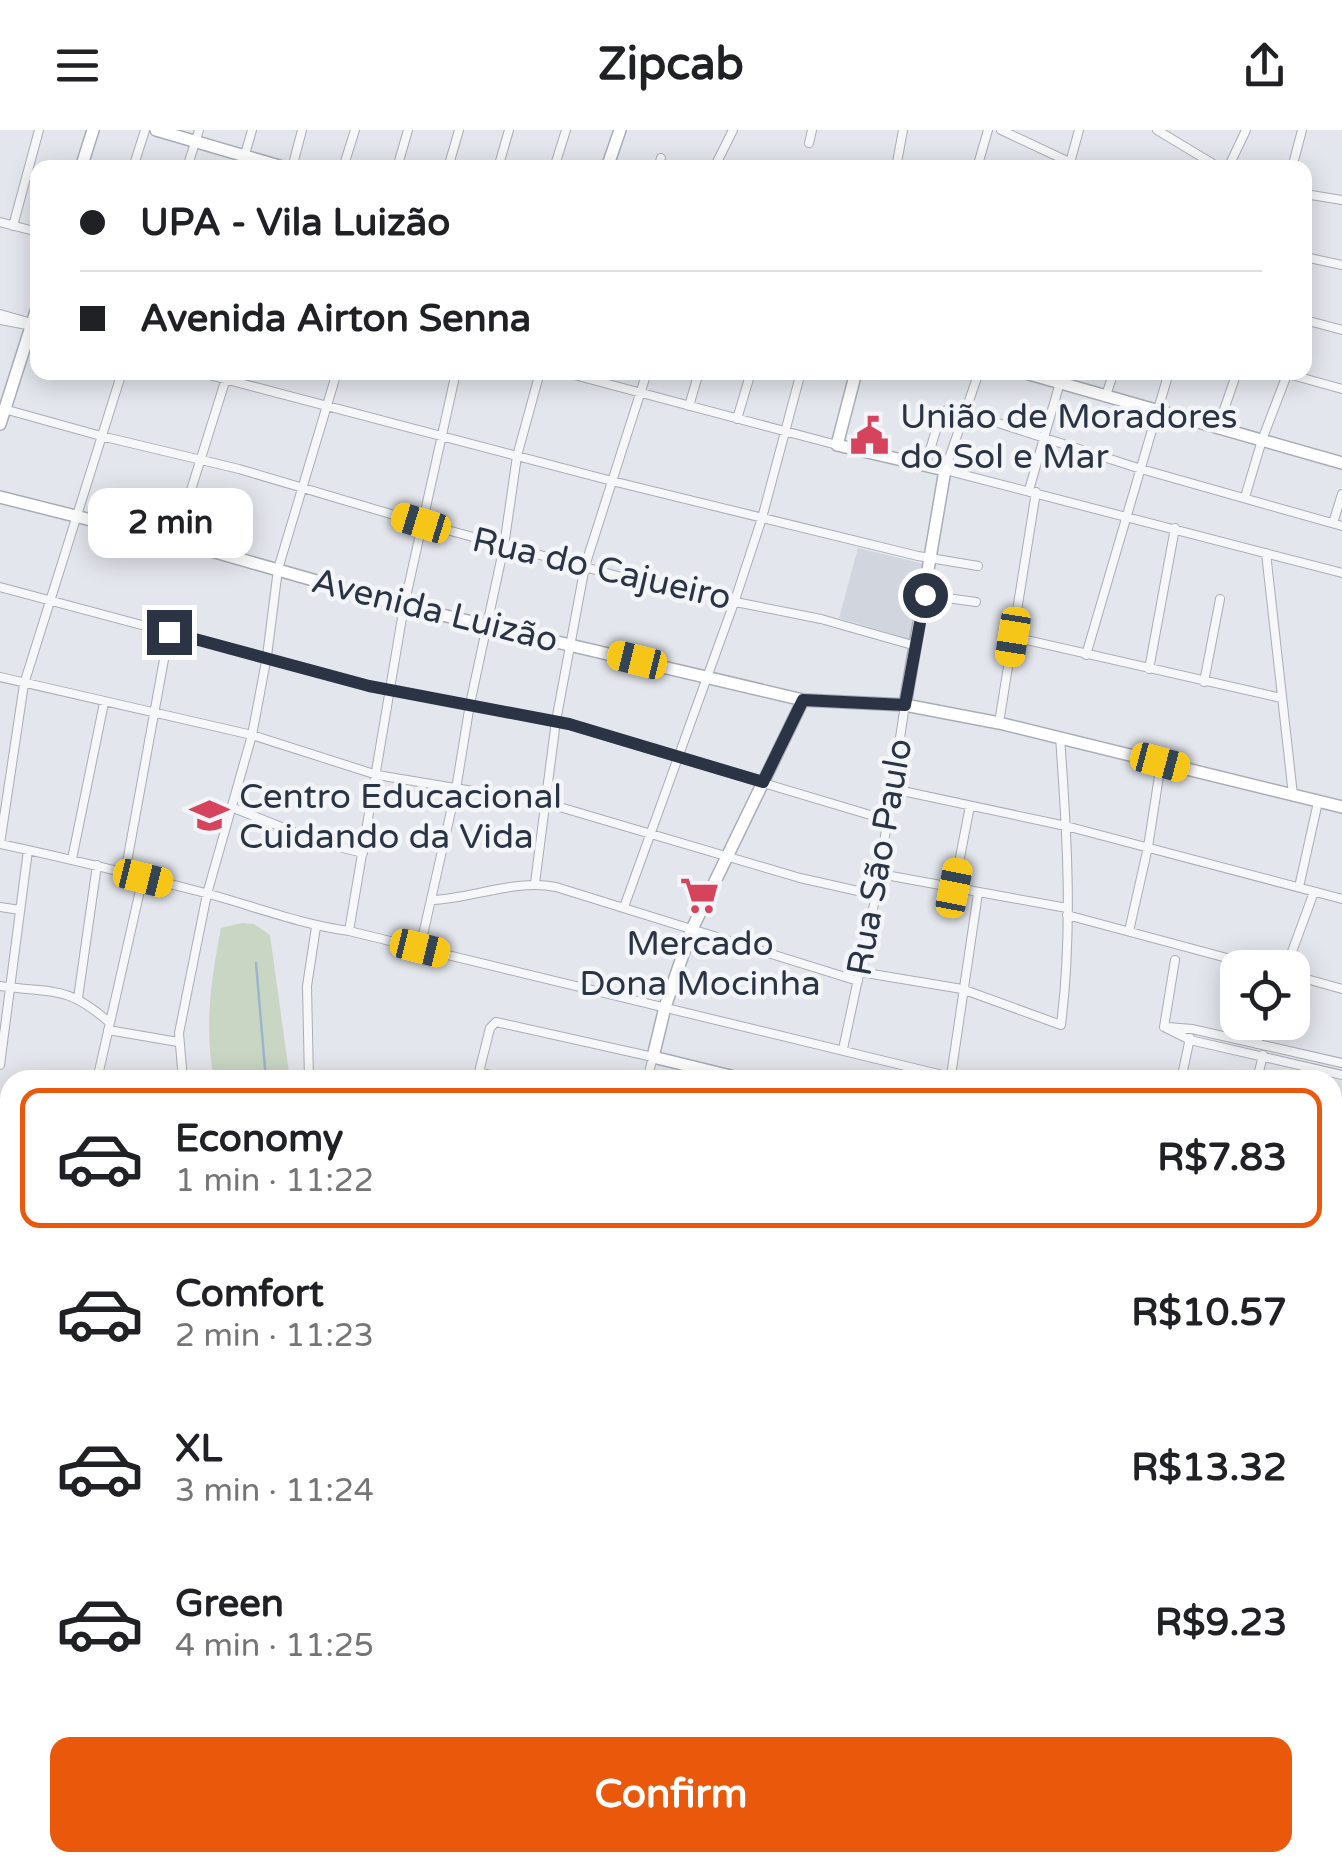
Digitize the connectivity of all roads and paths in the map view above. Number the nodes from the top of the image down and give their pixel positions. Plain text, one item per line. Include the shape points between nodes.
1 (39, 130) edge
2 (93, 130) edge
3 (144, 130) edge
4 (156, 130) edge
5 (252, 130) edge
6 (302, 130) edge
7 (355, 130) edge
8 (408, 130) edge
9 (459, 130) edge
10 (509, 130) edge
11 (566, 130) edge
12 (620, 130) edge
13 (733, 130) edge
14 (812, 130) edge
15 (903, 130) edge
16 (988, 130) edge
17 (1001, 130) edge
18 (1079, 130) edge
19 (1157, 130) edge
20 (1246, 130) edge
21 (1302, 130) edge
22 (197, 136) edge
23 (810, 143) dead end
24 (31, 160) edge
25 (83, 160) edge
26 (135, 160) edge
27 (190, 160) edge
28 (239, 160) edge
29 (244, 160) edge
30 (292, 160) edge
31 (346, 160) edge
32 (399, 160) edge
33 (450, 160) edge
34 (500, 160) edge
35 (557, 160) edge
36 (610, 160) edge
37 (718, 160) edge
38 (897, 160) edge
39 (979, 160) edge
40 (1060, 160) edge
41 (1071, 160) edge
42 (1207, 160) edge
43 (1232, 160) edge
44 (1294, 160) edge
45 (30, 162) edge
46 (1312, 195) edge
47 (1342, 200) edge
48 (0, 222) edge
49 (12, 226) junction
50 (30, 230) edge
51 (1312, 259) edge
52 (1342, 265) edge
53 (0, 317) edge
54 (1312, 323) edge
55 (30, 326) edge
56 (1342, 330) edge
57 (30, 337) edge
58 (119, 380) edge
59 (226, 380) edge
60 (240, 380) edge
61 (334, 380) edge
62 (454, 380) edge
63 (538, 380) edge
64 (604, 380) edge
65 (645, 380) edge
66 (697, 380) edge
67 (748, 380) edge
68 (799, 380) edge
69 (854, 380) edge
70 (976, 380) edge
71 (1060, 380) edge
72 (1066, 380) edge
73 (1111, 380) edge
74 (1167, 380) edge
75 (1235, 380) edge
76 (1285, 380) edge
77 (1312, 380) edge
78 (1342, 389) edge
79 (641, 393) junction
80 (1106, 396) junction
81 (689, 406) junction
82 (326, 407) junction
83 (2, 408) edge
84 (1159, 410) junction
85 (963, 414) junction
86 (737, 419) junction
87 (0, 424) edge
88 (1218, 427) junction
89 (783, 431) junction
90 (442, 434) junction
91 (101, 436) junction
92 (1042, 438) junction
93 (1262, 440) junction
94 (836, 445) junction
95 (517, 456) junction
96 (202, 459) junction
97 (1342, 463) edge
98 (925, 466) junction
99 (1140, 469) junction
100 (945, 470) junction
101 (612, 481) junction
102 (301, 488) junction
103 (1033, 491) junction
104 (1342, 494) edge
105 (1245, 497) junction
106 (0, 498) edge
107 (1126, 516) junction
108 (74, 517) junction
109 (762, 518) junction
110 (421, 523) junction
111 (1337, 525) edge
112 (1175, 528) junction
113 (175, 541) junction
114 (504, 546) junction
115 (1266, 552) junction
116 (931, 558) junction
117 (585, 566) junction
118 (978, 566) dead end
119 (278, 569) junction
120 (1342, 573) edge
121 (0, 587) edge
122 (925, 595) junction
123 (1220, 598) dead end
124 (49, 599) junction
125 (735, 600) junction
126 (976, 602) dead end
127 (404, 606) junction
128 (487, 626) junction
129 (169, 632) junction
130 (1013, 637) junction
131 (569, 644) junction
132 (916, 646) junction
133 (1086, 655) junction
134 (266, 656) junction
135 (1149, 670) junction
136 (705, 676) junction
137 (0, 677) edge
138 (1204, 682) junction
139 (24, 684) junction
140 (390, 690) junction
141 (1281, 698) junction
142 (803, 700) junction
143 (104, 702) junction
144 (470, 704) junction
145 (905, 705) junction
146 (155, 711) junction
147 (556, 721) junction
148 (999, 723) junction
149 (252, 735) junction
150 (1060, 737) junction
151 (676, 759) junction
152 (1160, 762) junction
153 (0, 768) edge
154 (10, 771) junction
155 (376, 775) junction
156 (763, 782) junction
157 (456, 789) junction
158 (892, 789) junction
159 (1292, 795) junction
160 (1318, 802) junction
161 (546, 803) junction
162 (970, 806) junction
163 (1342, 807) edge
164 (231, 808) junction
165 (887, 820) junction
166 (1066, 826) junction
167 (650, 834) junction
168 (0, 844) edge
169 (1148, 847) junction
170 (28, 850) junction
171 (363, 853) junction
172 (726, 856) junction
173 (72, 859) junction
174 (97, 865) junction
175 (125, 873) junction
176 (880, 874) junction
177 (143, 878) junction
178 (535, 883) junction
179 (1298, 887) junction
180 (954, 888) junction
181 (1314, 892) junction
182 (978, 893) junction
183 (206, 894) junction
184 (876, 896) junction
185 (1342, 899) edge
186 (433, 900) junction
187 (624, 906) junction
188 (0, 907) edge
189 (20, 910) junction
190 (1067, 911) junction
191 (316, 927) junction
192 (349, 930) junction
193 (691, 931) junction
194 (1129, 931) junction
195 (420, 948) junction
196 (1293, 950) edge
197 (1220, 956) edge
198 (1175, 960) dead end
199 (859, 976) junction
200 (1310, 980) edge
201 (5, 987) edge
202 (1342, 988) edge
203 (962, 989) junction
204 (78, 998) junction
205 (665, 1008) junction
206 (109, 1026) junction
207 (1164, 1026) junction
208 (1192, 1029) junction
209 (1190, 1040) junction
210 (1261, 1040) edge
211 (178, 1042) junction
212 (1261, 1045) junction
213 (842, 1049) junction
214 (653, 1057) junction
215 (1263, 1057) junction
216 (0, 1063) edge
217 (1339, 1063) edge
218 (99, 1070) edge
219 (182, 1070) edge
220 (309, 1070) edge
221 (480, 1070) edge
222 (650, 1070) edge
223 (706, 1070) edge
224 (926, 1070) edge
225 (951, 1070) edge
226 (1183, 1070) edge
227 (1260, 1070) edge
228 (1312, 1070) edge

1 - 24 street
2 - 25 street
3 - 26 street
4 - 22 street
5 - 29 street
6 - 30 street
7 - 31 street
8 - 32 street
9 - 33 street
10 - 34 street
11 - 35 street
12 - 36 street
13 - 37 street
14 - 23 street
15 - 38 street
16 - 39 street
17 - 40 street
18 - 41 street
19 - 42 street
20 - 43 street
21 - 44 street
22 - 27 street
22 - 28 street
45 - 49 street
46 - 47 street
48 - 49 street
49 - 50 street
51 - 52 street
53 - 55 street
54 - 56 street
57 - 83 street
58 - 91 street
59 - 96 street
60 - 82 street
61 - 82 street
62 - 90 street
63 - 95 street
64 - 79 street
65 - 79 street
66 - 81 street
67 - 86 street
68 - 89 street
69 - 94 street
70 - 85 street, Rua São Paulo
71 - 92 street
72 - 80 street
73 - 80 street
74 - 84 street
75 - 88 street
76 - 93 street
77 - 78 street
79 - 81 street
79 - 101 street
80 - 84 street
81 - 86 street
82 - 90 street
82 - 102 street
83 - 87 street
83 - 91 street, Rua do Cajueiro
84 - 88 street
84 - 99 street
85 - 92 street
85 - 98 street via 941,414
85 - 100 street, Rua São Paulo
86 - 89 street
88 - 93 street
89 - 94 street
89 - 109 street
90 - 95 street
90 - 110 street
91 - 96 street, Rua do Cajueiro
91 - 108 street
92 - 99 street
92 - 103 street
93 - 97 street
93 - 105 street
94 - 98 street
95 - 101 street
95 - 114 street
96 - 102 street, Rua do Cajueiro
96 - 113 street
98 - 100 street
99 - 105 street
99 - 107 street
100 - 103 street
100 - 116 street, Rua São Paulo
101 - 109 street
101 - 117 street
102 - 110 street, Rua do Cajueiro
102 - 119 street
103 - 107 street
103 - 130 street
104 - 111 street
105 - 111 street
106 - 108 street, Avenida Luizão
107 - 112 street
107 - 133 street
108 - 113 street, Avenida Luizão
108 - 124 street
109 - 116 street
109 - 125 street
110 - 114 street, Rua do Cajueiro
110 - 127 street
112 - 115 street
112 - 135 street
113 - 119 street, Avenida Luizão
114 - 117 street, Rua do Cajueiro
114 - 128 street
115 - 120 street
115 - 141 street
116 - 118 street
116 - 122 street, Rua São Paulo
117 - 125 street, Rua do Cajueiro
117 - 131 street
119 - 127 street, Avenida Luizão
119 - 134 street
121 - 124 street
122 - 126 street
122 - 132 street, Rua São Paulo
123 - 138 street
124 - 129 street
124 - 139 street
125 - 132 street, Rua do Cajueiro
125 - 136 street
127 - 128 street, Avenida Luizão
127 - 140 street
128 - 131 street, Avenida Luizão
128 - 144 street
129 - 134 street
129 - 146 street
130 - 133 street
130 - 148 street
131 - 136 street, Avenida Luizão
131 - 147 street
132 - 145 street, Rua São Paulo
133 - 135 street
134 - 140 street
134 - 149 street
135 - 138 street
136 - 142 street, Avenida Luizão
136 - 151 street
137 - 139 street
138 - 141 street
139 - 143 street
139 - 154 street
140 - 144 street
140 - 155 street
141 - 159 street
142 - 145 street, Avenida Luizão
142 - 156 street
143 - 146 street
143 - 173 street
144 - 147 street
144 - 157 street
145 - 148 street, Avenida Luizão
145 - 158 street, Rua São Paulo
146 - 149 street
146 - 175 street
147 - 151 street
147 - 161 street
148 - 150 street, Avenida Luizão
149 - 155 street
149 - 164 street
150 - 152 street, Avenida Luizão
150 - 166 street
151 - 156 street
151 - 167 street
152 - 159 street, Avenida Luizão
152 - 169 street
153 - 154 street
154 - 168 street
155 - 157 street
155 - 171 street
156 - 165 street
156 - 172 street
157 - 161 street
157 - 186 street
158 - 162 street
158 - 165 street, Rua São Paulo
159 - 160 street, Avenida Luizão
160 - 163 street, Avenida Luizão
160 - 179 street
161 - 167 street
161 - 178 street
162 - 166 street
162 - 180 street
164 - 171 street
164 - 183 street
165 - 176 street, Rua São Paulo
166 - 169 street
166 - 190 street
167 - 172 street
167 - 187 street
168 - 170 street
169 - 179 street
169 - 194 street
170 - 173 street
170 - 189 street
171 - 192 street
172 - 184 street
172 - 193 street
173 - 174 street
174 - 175 street
174 - 204 street
175 - 177 street
176 - 180 street
176 - 184 street, Rua São Paulo
177 - 183 street
177 - 206 street
178 - 186 street
178 - 187 street
179 - 181 street
180 - 182 street
181 - 185 street
181 - 196 street
182 - 190 street
182 - 203 street
183 - 191 street
183 - 211 street
184 - 199 street, Rua São Paulo
186 - 195 street
187 - 193 street
188 - 189 street
189 - 201 street
190 - 194 street
190 - 203 street via 1061,1024
191 - 192 street
191 - 220 street via 308,986
192 - 195 street
193 - 199 street
193 - 205 street
194 - 197 street
195 - 205 street
198 - 207 street
199 - 203 street
199 - 213 street, Rua São Paulo
200 - 202 street
201 - 204 street
201 - 216 street
203 - 225 street
204 - 206 street
205 - 213 street
205 - 214 street
206 - 211 street
206 - 218 street
207 - 208 street
207 - 209 street
208 - 209 street
208 - 212 street
209 - 215 street
209 - 226 street
210 - 212 street
211 - 219 street
212 - 215 street
212 - 217 street
213 - 224 street
214 - 221 street via 500,1023 490,1028
214 - 222 street
214 - 223 street
215 - 227 street
215 - 228 street

